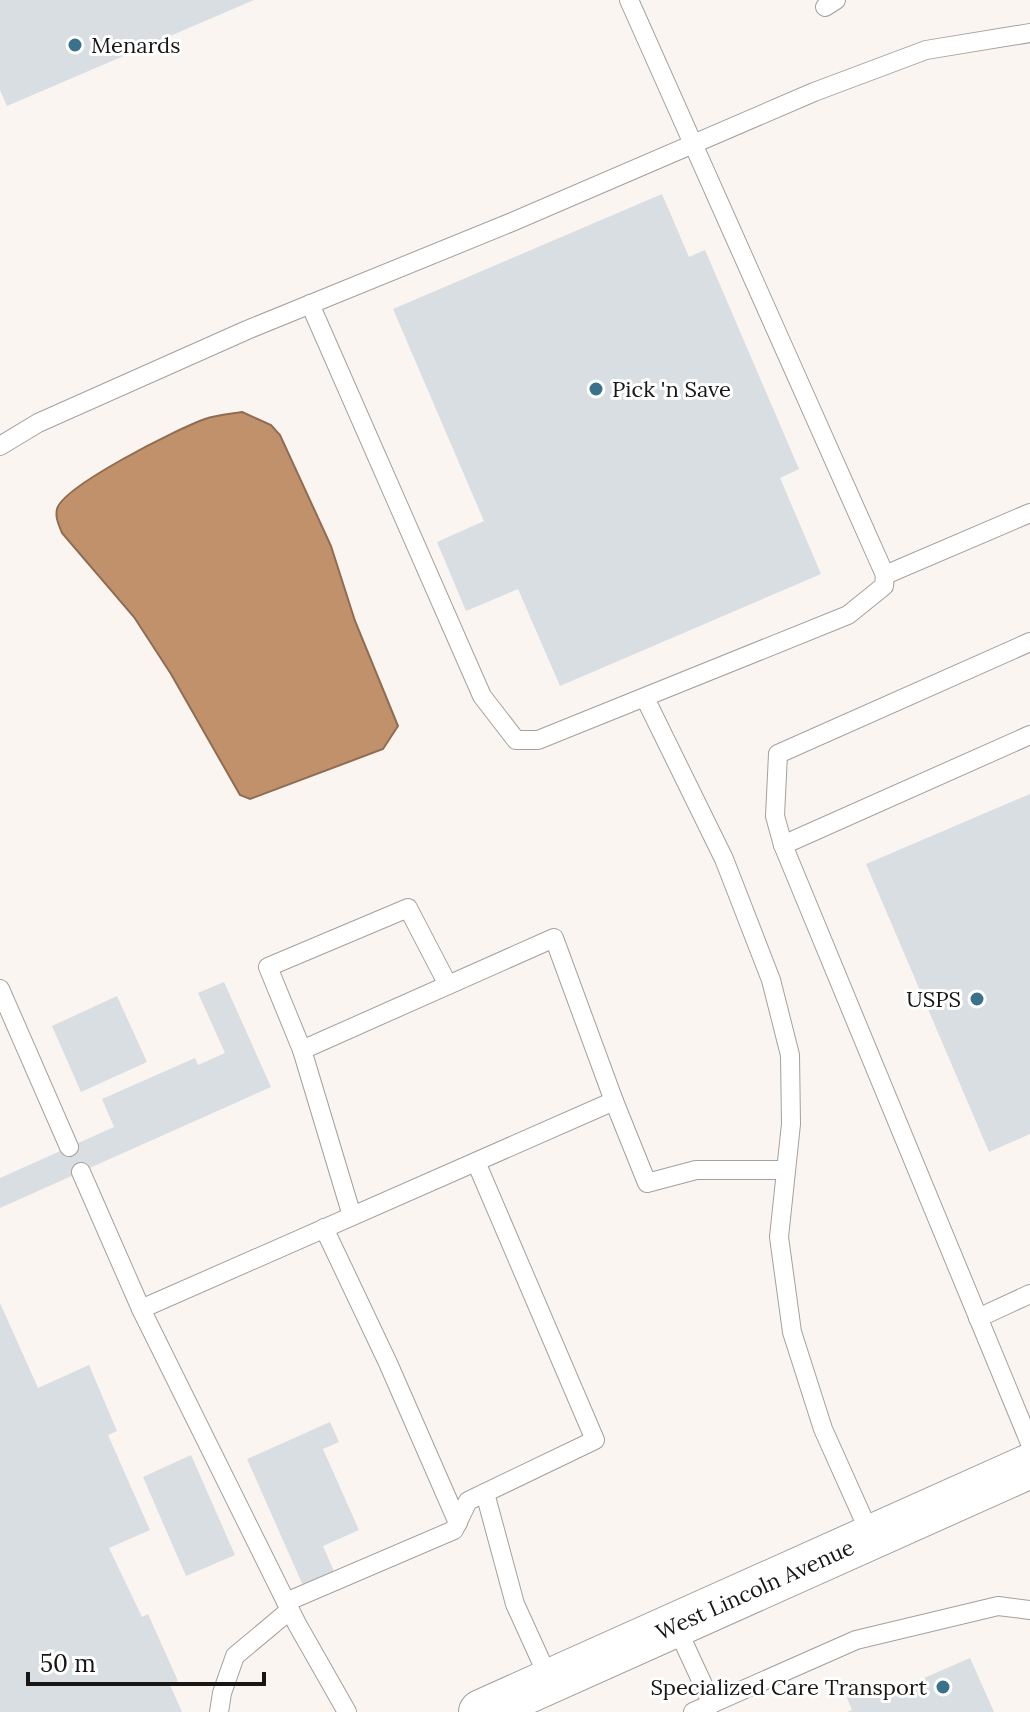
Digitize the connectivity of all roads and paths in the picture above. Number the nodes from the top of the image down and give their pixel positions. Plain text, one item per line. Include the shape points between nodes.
1 (629, 0) edge
2 (1030, 33) edge
3 (692, 145) junction
4 (310, 304) junction
5 (0, 446) edge
6 (1030, 513) edge
7 (885, 575) junction
8 (1030, 642) edge
9 (645, 698) junction
10 (1030, 735) edge
11 (783, 845) junction
12 (448, 985) junction
13 (0, 989) edge
14 (302, 1050) junction
15 (614, 1101) junction
16 (69, 1147) dead end
17 (476, 1162) junction
18 (786, 1170) junction
19 (81, 1172) dead end
20 (352, 1216) junction
21 (324, 1228) junction
22 (1030, 1294) edge
23 (141, 1309) junction
24 (978, 1318) junction
25 (1030, 1443) edge
26 (1030, 1466) edge
27 (485, 1493) junction
28 (458, 1523) junction
29 (871, 1536) junction
30 (288, 1606) junction
31 (1030, 1610) edge
32 (675, 1624) junction
33 (550, 1681) junction
34 (712, 1704) junction
35 (219, 1712) edge
36 (347, 1712) edge
37 (481, 1712) edge
38 (693, 1712) edge

1 - 3 lane
2 - 3 lane via 926,50
3 - 4 lane
3 - 7 lane
4 - 5 lane via 38,423
4 - 9 lane via 482,696 516,740 538,740
6 - 7 lane
7 - 9 lane via 884,586 848,615
8 - 11 lane via 778,754 775,816
9 - 18 lane via 724,859 771,980 790,1055
10 - 11 lane
11 - 24 lane
12 - 14 lane
12 - 14 lane via 408,908 268,967
12 - 15 lane via 554,938
13 - 16 lane
14 - 20 lane
15 - 17 lane
15 - 18 lane via 647,1183 696,1170
17 - 20 lane
17 - 27 lane via 595,1440
18 - 29 lane via 779,1237 792,1332 823,1429
19 - 23 lane
20 - 21 lane
21 - 23 lane
21 - 28 lane
22 - 24 lane
23 - 30 lane
24 - 25 lane
26 - 29 main road, West Lincoln Avenue
27 - 28 lane via 468,1501
27 - 33 lane via 515,1604
28 - 30 lane via 454,1530
29 - 32 main road, West Lincoln Avenue
30 - 35 lane via 235,1656
30 - 36 lane
31 - 34 lane via 998,1606 856,1640
32 - 33 main road, West Lincoln Avenue
32 - 34 lane
33 - 37 main road, West Lincoln Avenue
34 - 38 lane

